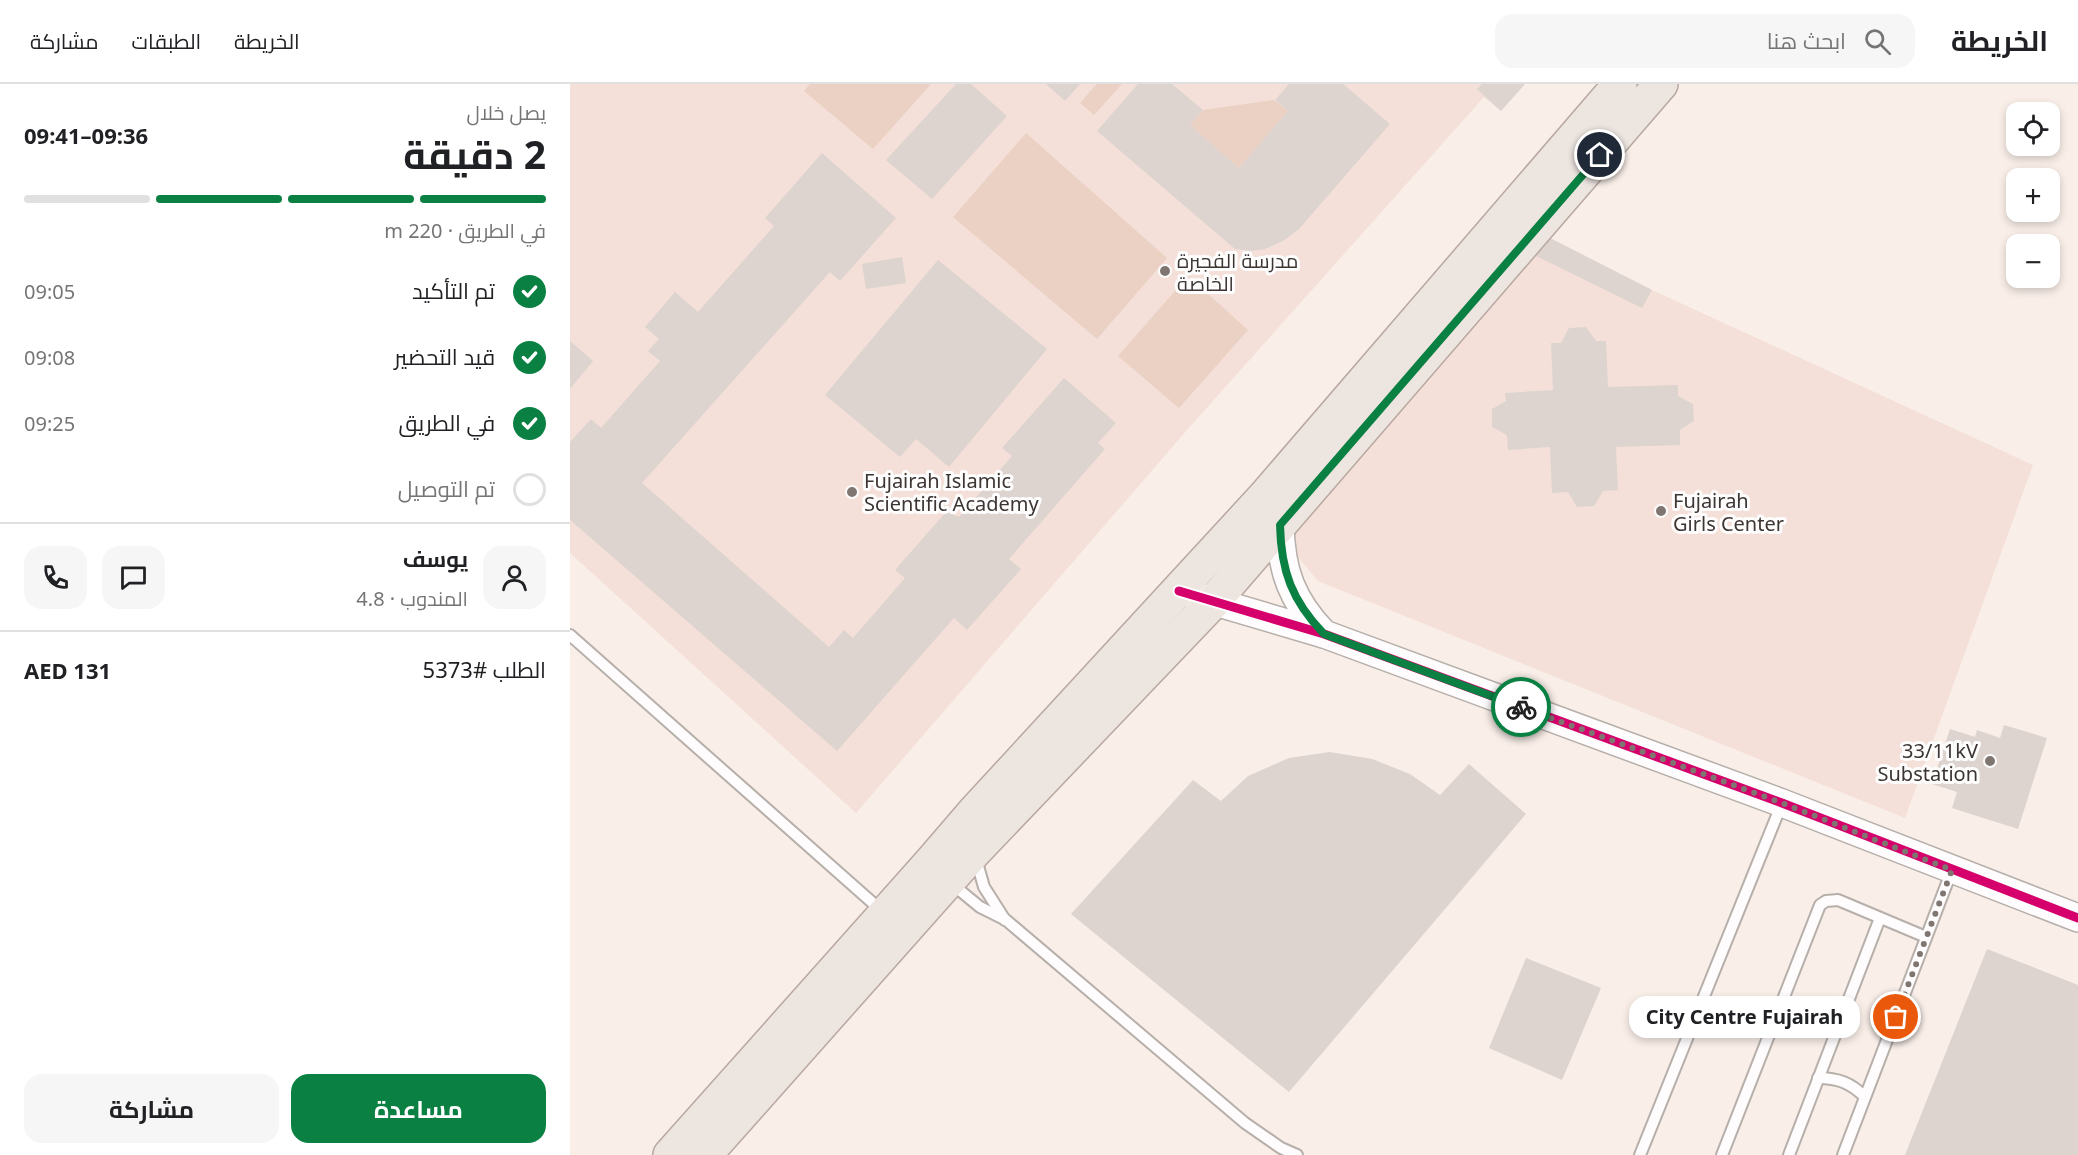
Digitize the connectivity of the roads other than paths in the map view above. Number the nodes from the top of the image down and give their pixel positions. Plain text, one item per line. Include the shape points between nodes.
1 (1620, 84) edge
2 (1661, 84) edge
3 (1280, 525) junction
4 (1179, 591) junction
5 (1213, 602) junction
6 (1324, 634) junction
7 (570, 635) edge
8 (1782, 803) junction
9 (975, 851) junction
10 (1952, 870) junction
11 (940, 872) junction
12 (885, 914) junction
13 (1880, 918) junction
14 (2078, 918) edge
15 (1006, 920) junction
16 (1926, 937) junction
17 (1818, 1078) junction
18 (1865, 1097) junction
19 (1280, 1151) edge
20 (670, 1155) edge
21 (705, 1155) edge
22 (1297, 1155) edge
23 (1640, 1155) edge
24 (1722, 1155) edge
25 (1789, 1155) edge
26 (1843, 1155) edge

1 - 4 main road
2 - 3 main road
3 - 5 main road
3 - 6 street via 1280,546 1290,585 1310,620
4 - 5 street
4 - 11 main road via 974,812
5 - 6 street
5 - 9 main road
6 - 8 street
7 - 12 lane
8 - 10 street
8 - 23 lane
9 - 11 main road
9 - 15 lane via 979,876
10 - 14 street
10 - 16 lane
11 - 12 main road
11 - 15 lane via 980,908
11 - 21 main road
12 - 20 main road
13 - 16 lane
13 - 17 lane
13 - 24 lane via 1838,900 1820,905
15 - 19 lane
16 - 18 lane
17 - 18 lane via 1844,1081
17 - 25 lane
18 - 26 lane
19 - 22 lane

